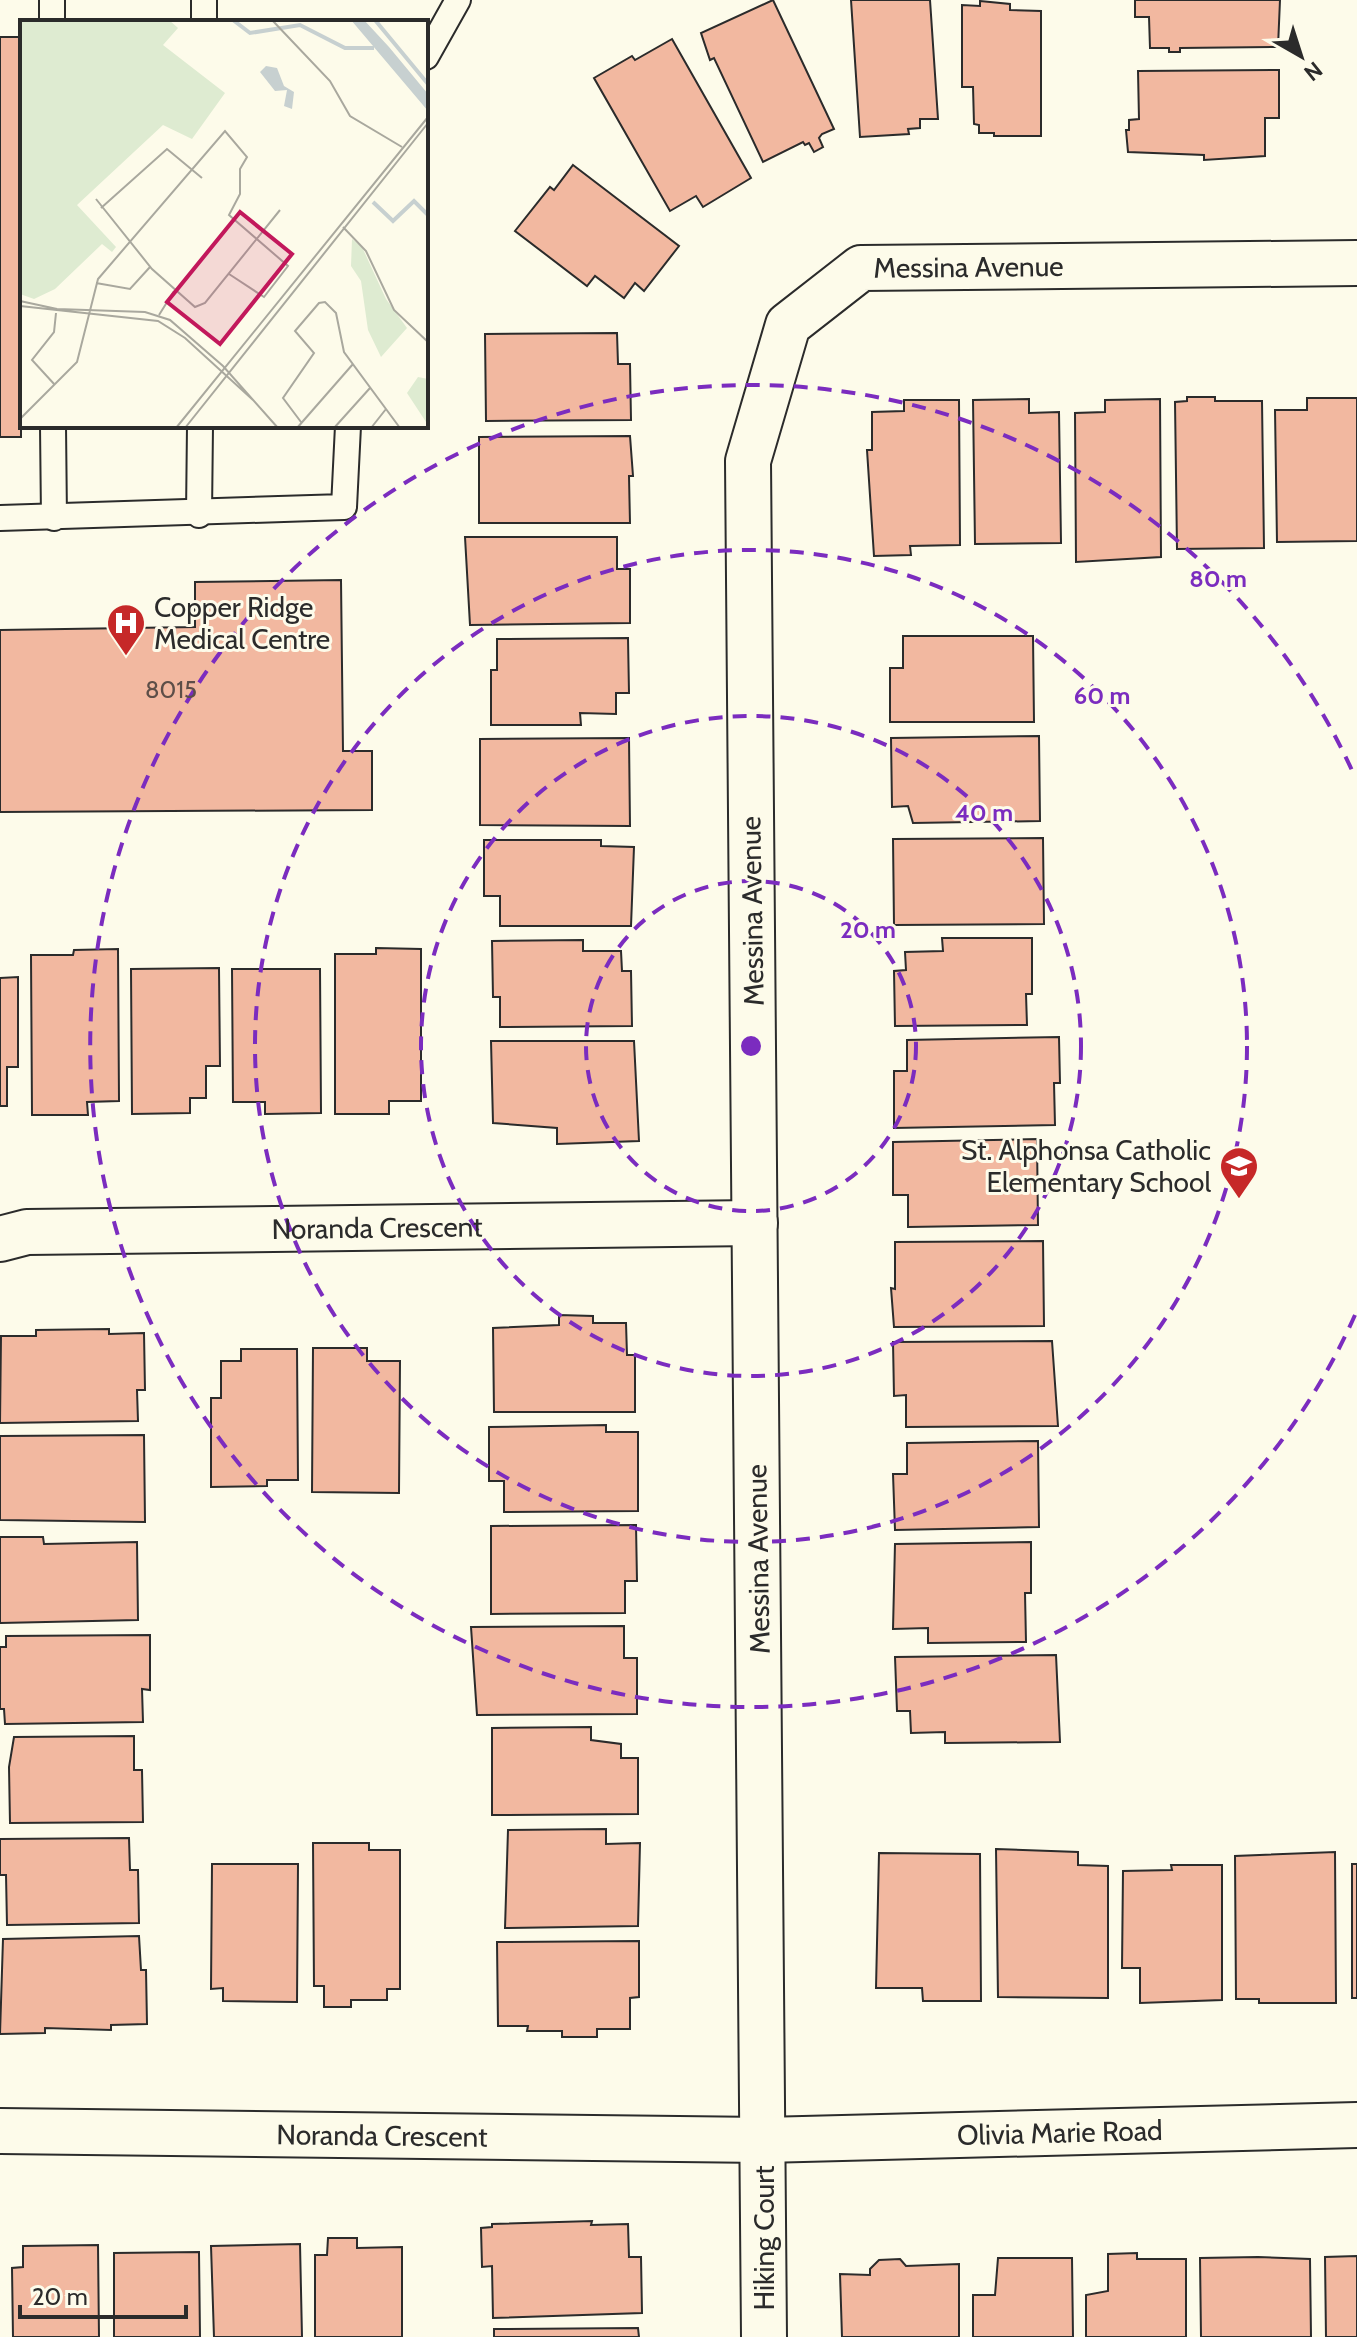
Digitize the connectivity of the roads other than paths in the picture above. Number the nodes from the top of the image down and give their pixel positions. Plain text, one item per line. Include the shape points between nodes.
1 (458, 0) edge
2 (428, 53) edge
3 (1357, 263) edge
4 (53, 428) edge
5 (200, 428) edge
6 (348, 428) edge
7 (199, 515) junction
8 (0, 518) edge
9 (54, 518) junction
10 (755, 1223) junction
11 (0, 1239) edge
12 (1357, 2125) edge
13 (0, 2131) edge
14 (764, 2140) junction
15 (764, 2337) edge

1 - 2 lane
3 - 10 street, Messina Avenue via 861,268 788,325 748,461
4 - 9 lane
5 - 7 lane
6 - 7 lane via 344,507
7 - 9 lane
8 - 9 lane
10 - 11 street, Noranda Crescent via 27,1232
10 - 14 street, Messina Avenue
12 - 14 street, Olivia Marie Road
13 - 14 street, Noranda Crescent
14 - 15 street, Hiking Court

